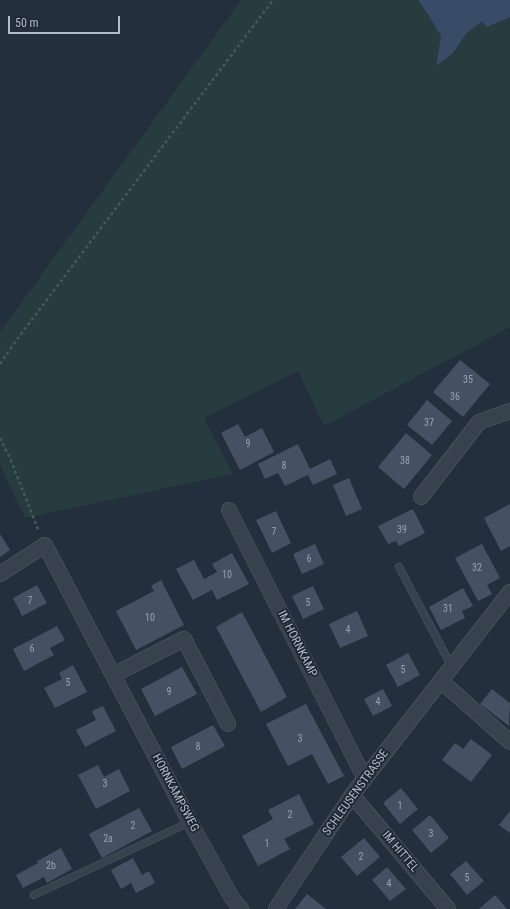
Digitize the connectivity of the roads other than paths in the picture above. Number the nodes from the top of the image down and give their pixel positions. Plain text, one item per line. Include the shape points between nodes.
1 (510, 411) edge
2 (422, 497) dead end
3 (229, 510) dead end
4 (400, 567) dead end
5 (0, 574) edge
6 (510, 592) edge
7 (452, 667) junction
8 (113, 675) junction
9 (441, 682) junction
10 (228, 724) dead end
11 (510, 742) edge
12 (365, 779) junction
13 (352, 795) junction
14 (190, 822) junction
15 (34, 895) dead end
16 (241, 909) edge
17 (276, 909) edge
18 (448, 909) edge

1 - 2 street via 479,422
3 - 12 street, IM HORNKAMP
4 - 7 lane
5 - 8 street, HORNKAMPSWEG via 45,545
6 - 7 street, SCHLEUSENSTRASSE
7 - 9 street, SCHLEUSENSTRASSE
8 - 10 street via 184,639
8 - 14 street, HORNKAMPSWEG
9 - 11 street
9 - 12 street, SCHLEUSENSTRASSE
12 - 13 street, SCHLEUSENSTRASSE
13 - 17 street, SCHLEUSENSTRASSE
13 - 18 street, IM HITTEL
14 - 15 lane
14 - 16 street, HORNKAMPSWEG via 232,898

